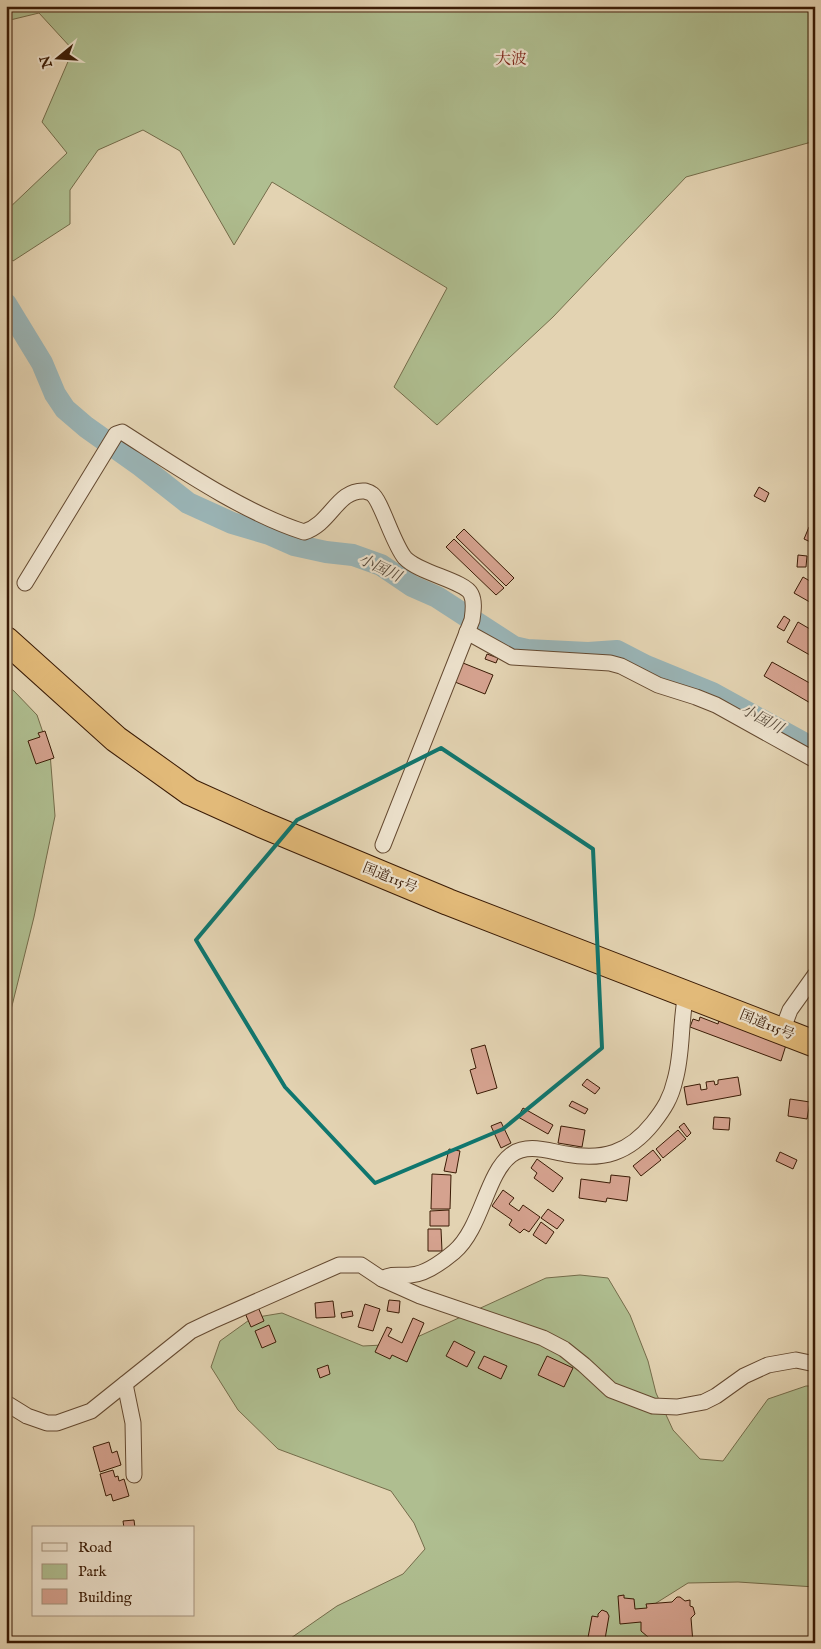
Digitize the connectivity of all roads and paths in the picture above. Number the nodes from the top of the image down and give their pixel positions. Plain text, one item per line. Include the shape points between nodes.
1 (25, 583) dead end
2 (467, 632) junction
3 (6, 640) edge
4 (815, 760) edge
5 (384, 844) dead end
6 (815, 975) edge
7 (686, 994) junction
8 (782, 1031) junction
9 (815, 1044) edge
10 (382, 1279) junction
11 (815, 1364) edge
12 (125, 1384) junction
13 (6, 1403) edge
14 (134, 1475) dead end

1 - 2 street via 116,434 122,432 248,507 304,532 320,525 345,496 365,491 373,494 396,545 406,559 469,590 473,609
2 - 4 street via 512,657 621,666 658,685 716,706
2 - 5 street
3 - 7 highway, 国道115号 via 116,739 190,792 439,898
6 - 8 street via 790,1010
7 - 8 highway, 国道115号
7 - 10 street via 676,1079 665,1108 642,1136 626,1148 596,1157 536,1148 512,1155 500,1168 475,1222 456,1251 422,1272 388,1275
8 - 9 highway, 国道115号
10 - 11 street via 420,1296 543,1338 564,1349 611,1390 653,1406 677,1407 704,1402 768,1365 796,1360
10 - 12 street via 361,1265 339,1265 191,1331
12 - 13 street via 91,1411 56,1423 27,1416
12 - 14 street via 133,1423

